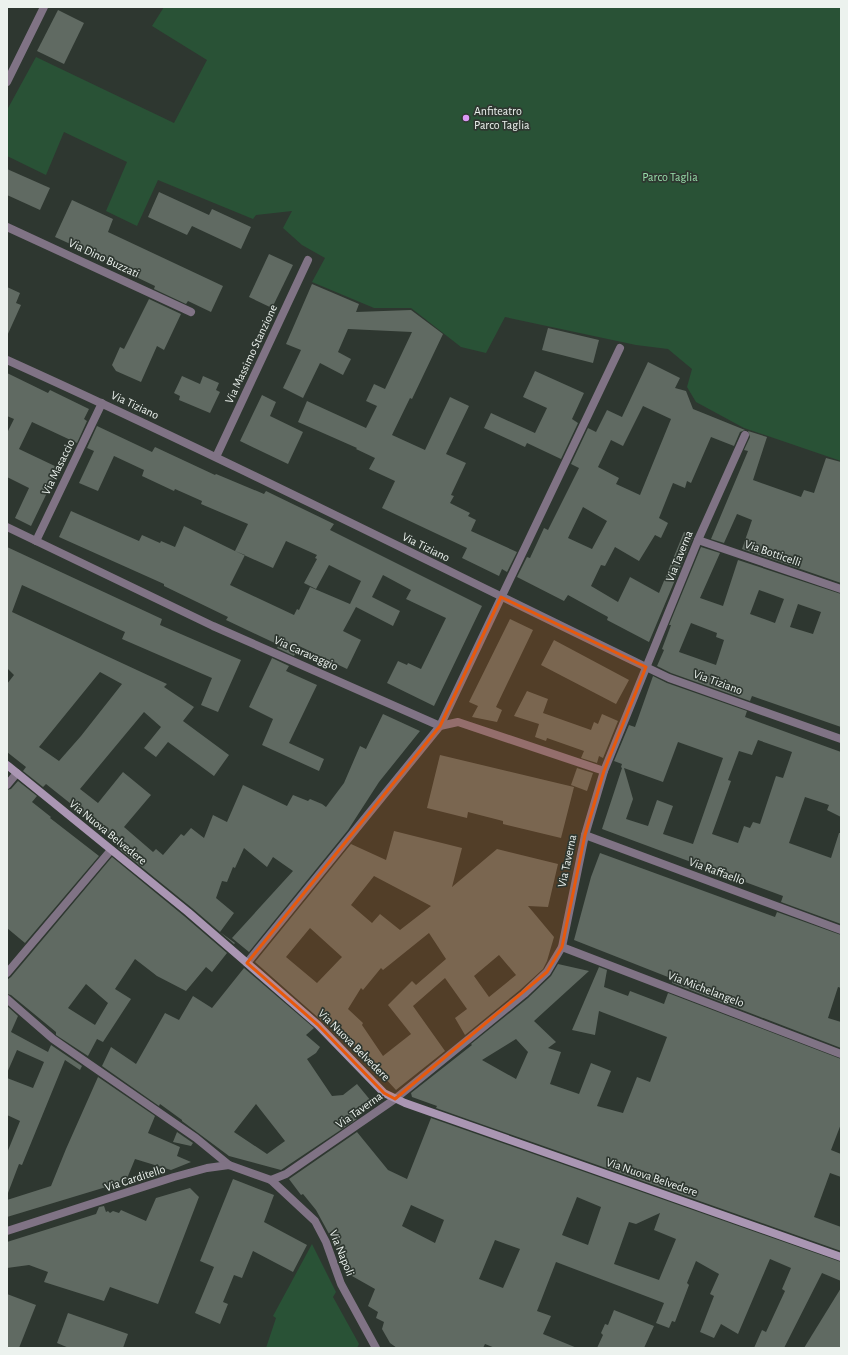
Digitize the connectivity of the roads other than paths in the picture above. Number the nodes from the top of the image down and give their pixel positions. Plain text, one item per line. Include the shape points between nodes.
1 (44, 7) edge
2 (7, 82) edge
3 (7, 226) edge
4 (308, 260) dead end
5 (191, 312) dead end
6 (620, 348) dead end
7 (7, 360) edge
8 (102, 403) junction
9 (745, 435) dead end
10 (216, 457) junction
11 (7, 527) edge
12 (698, 540) junction
13 (36, 541) junction
14 (841, 589) edge
15 (501, 597) junction
16 (646, 667) junction
17 (440, 726) junction
18 (841, 739) edge
19 (7, 764) edge
20 (604, 771) junction
21 (17, 773) junction
22 (7, 785) edge
23 (585, 835) junction
24 (111, 850) junction
25 (841, 930) edge
26 (562, 947) junction
27 (247, 963) junction
28 (7, 973) edge
29 (7, 999) edge
30 (841, 1054) edge
31 (395, 1099) junction
32 (229, 1165) junction
33 (271, 1180) junction
34 (7, 1232) edge
35 (841, 1257) edge
36 (376, 1348) edge

1 - 2 street
3 - 5 street, Via Dino Buzzati
4 - 10 street, Via Massimo Stanzione
6 - 15 street
7 - 8 street, Via Tiziano
8 - 10 street, Via Tiziano
8 - 13 street, Via Masaccio
9 - 12 street, Via Taverna
10 - 15 street, Via Tiziano
11 - 13 street, Via Caravaggio
12 - 14 street, Via Botticelli
12 - 16 street, Via Taverna
13 - 17 street, Via Caravaggio via 213,626
15 - 16 street, Via Tiziano
15 - 17 street
16 - 18 street, Via Tiziano via 669,678
16 - 20 street, Via Taverna
17 - 20 street via 458,722
17 - 27 street
19 - 21 street, Via Nuova Belvedere
20 - 23 street, Via Taverna
21 - 22 street
21 - 24 street, Via Nuova Belvedere
23 - 25 street, Via Raffaello
23 - 26 street, Via Taverna
24 - 27 street, Via Nuova Belvedere
24 - 28 street
26 - 30 street, Via Michelangelo
26 - 31 street, Via Taverna via 547,972 524,994
27 - 31 street, Via Nuova Belvedere via 318,1025 384,1093
29 - 32 street via 52,1039 196,1138
31 - 33 street, Via Taverna via 286,1174
31 - 35 street, Via Nuova Belvedere
32 - 33 street, Via Carditello
32 - 34 street, Via Carditello via 181,1175
33 - 36 street, Via Napoli via 315,1221 326,1242 341,1284

